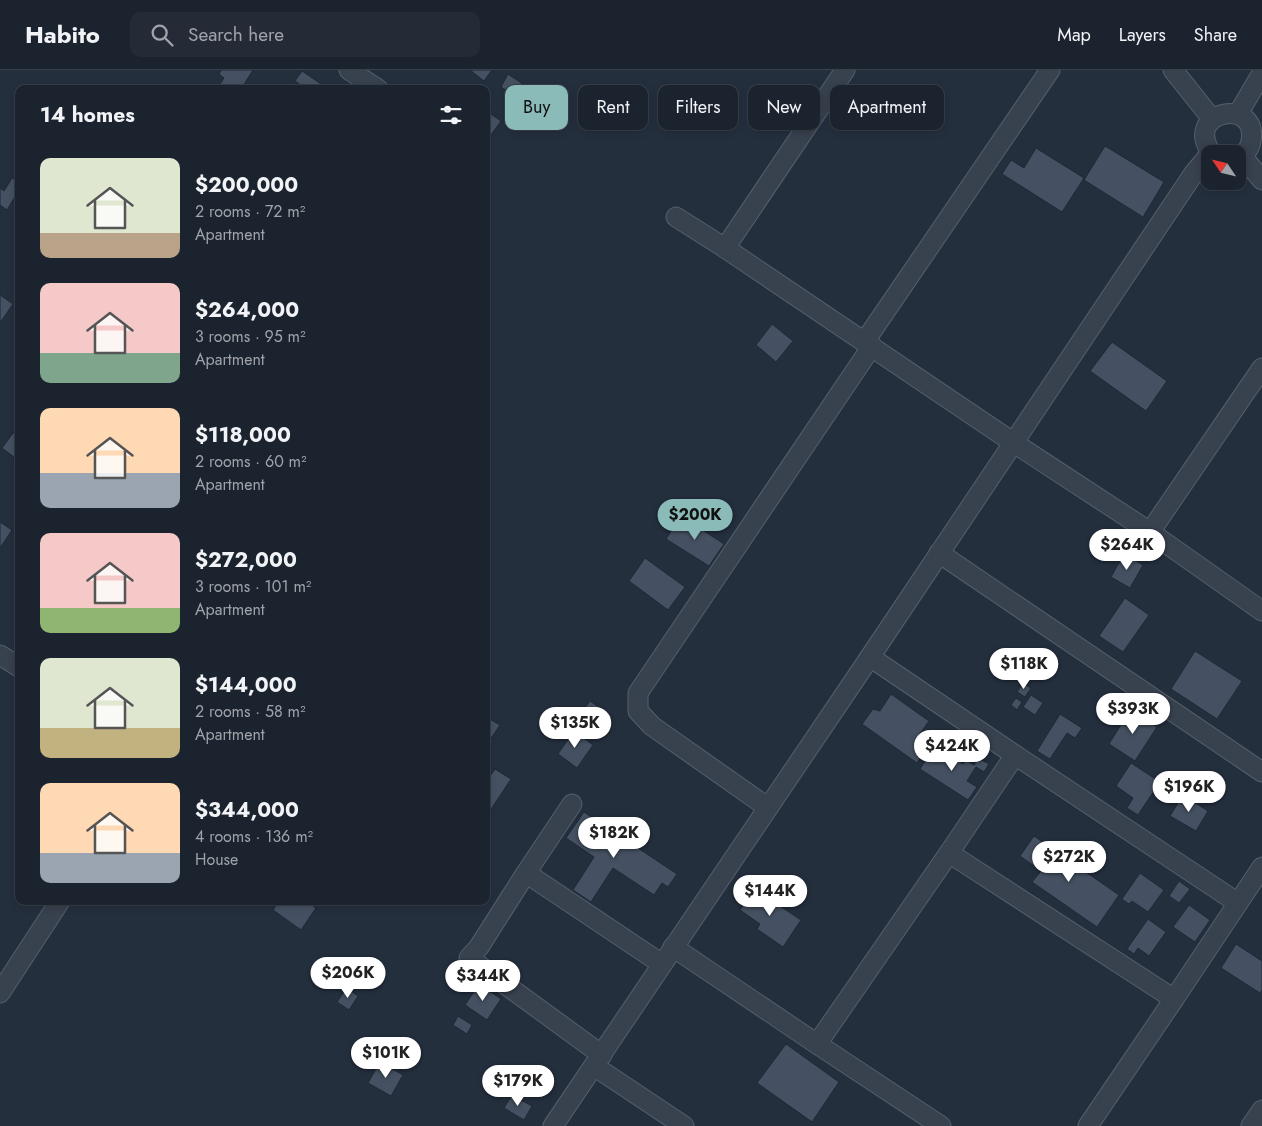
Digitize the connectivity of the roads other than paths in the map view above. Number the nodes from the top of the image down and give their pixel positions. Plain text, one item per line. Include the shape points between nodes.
1 (349, 70) edge
2 (845, 70) edge
3 (1050, 70) edge
4 (1173, 70) edge
5 (1262, 73) edge
6 (372, 85) edge
7 (1238, 114) junction
8 (1212, 119) junction
9 (1206, 145) edge
10 (1246, 150) edge
11 (1246, 163) edge
12 (1201, 165) edge
13 (1262, 180) edge
14 (676, 217) dead end
15 (725, 248) junction
16 (868, 344) junction
17 (1262, 368) edge
18 (1014, 442) junction
19 (1150, 532) junction
20 (939, 553) junction
21 (1262, 610) edge
22 (0, 656) edge
23 (870, 657) junction
24 (15, 665) edge
25 (1014, 755) junction
26 (1262, 772) edge
27 (572, 804) dead end
28 (767, 807) junction
29 (949, 853) junction
30 (1262, 867) edge
31 (526, 873) junction
32 (1238, 903) junction
33 (57, 905) edge
34 (673, 948) junction
35 (662, 964) junction
36 (0, 994) edge
37 (1174, 999) junction
38 (817, 1044) junction
39 (598, 1060) junction
40 (1262, 1110) edge
41 (553, 1126) edge
42 (684, 1126) edge
43 (941, 1126) edge
44 (1088, 1126) edge
45 (1251, 1126) edge

1 - 6 street
2 - 15 street
3 - 16 street
4 - 8 street
5 - 7 street
7 - 8 street via 1220,114
7 - 10 street via 1248,122 1252,134
8 - 9 street via 1206,130
11 - 13 street
12 - 18 street
14 - 15 street
15 - 16 street
16 - 18 street
16 - 28 street via 638,693 638,711 652,726
17 - 19 street
18 - 19 street
18 - 20 street
19 - 21 street
20 - 23 street
20 - 26 street
22 - 24 street
23 - 25 street
23 - 28 street
25 - 29 street
25 - 32 street
27 - 31 street
28 - 34 street
29 - 37 street
29 - 38 street
30 - 32 street
31 - 35 street
31 - 39 street via 469,958
32 - 37 street
33 - 36 street
34 - 35 street
34 - 38 street
35 - 39 street
37 - 44 street
38 - 43 street
39 - 41 street
39 - 42 street
40 - 45 street

